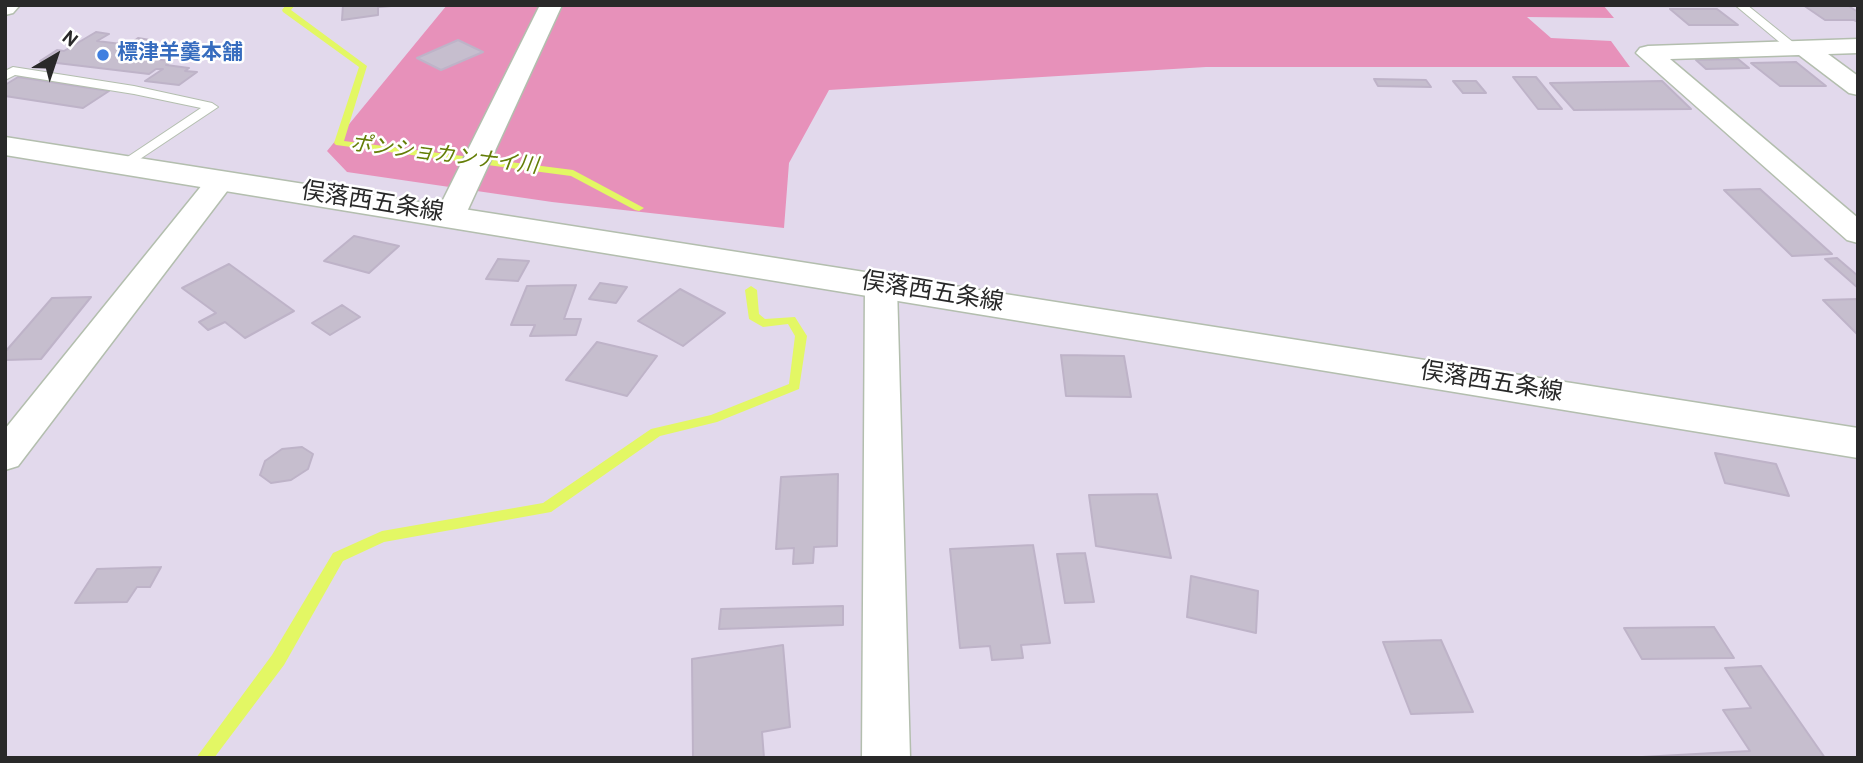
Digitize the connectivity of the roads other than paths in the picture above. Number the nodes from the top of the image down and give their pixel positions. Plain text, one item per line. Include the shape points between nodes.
1 (551, 5) edge
2 (1740, 5) edge
3 (1858, 46) edge
4 (1798, 47) junction
5 (5, 76) edge
6 (1858, 88) edge
7 (5, 146) edge
8 (125, 165) junction
9 (220, 180) junction
10 (450, 216) junction
11 (1858, 234) edge
12 (881, 286) junction
13 (1858, 443) edge
14 (5, 457) edge
15 (886, 758) edge

1 - 10 street
2 - 4 lane
3 - 4 street
4 - 6 street
4 - 11 street via 1648,53
5 - 8 lane via 13,71 212,107
7 - 8 main road, 俣落西五条線
8 - 9 main road, 俣落西五条線
9 - 10 main road, 俣落西五条線
9 - 14 street
10 - 12 main road, 俣落西五条線
12 - 13 main road, 俣落西五条線
12 - 15 street

